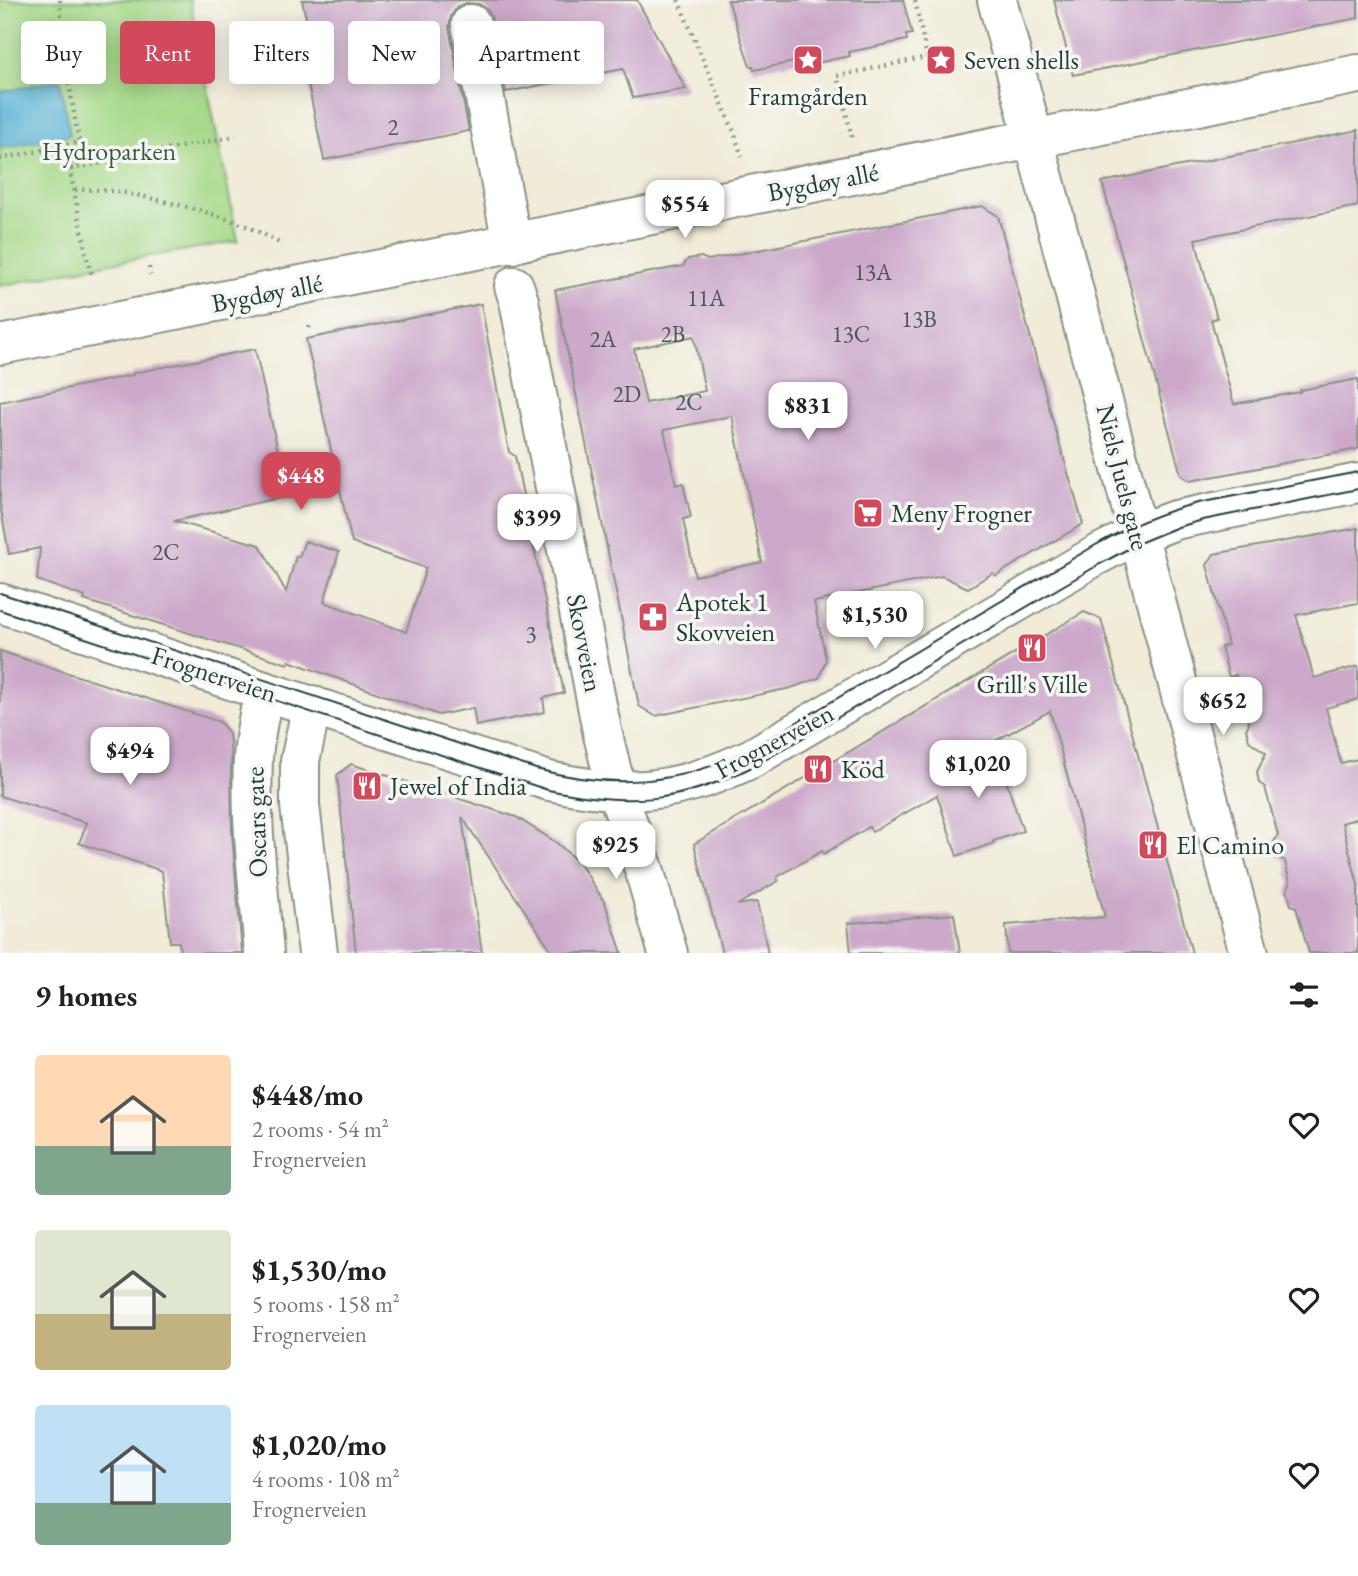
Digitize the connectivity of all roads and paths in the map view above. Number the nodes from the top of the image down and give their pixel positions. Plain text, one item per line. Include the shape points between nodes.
1 (60, 0) edge
2 (678, 0) edge
3 (915, 0) edge
4 (997, 0) edge
5 (1358, 74) edge
6 (482, 84) edge
7 (236, 136) dead end
8 (852, 137) dead end
9 (1034, 140) junction
10 (65, 145) junction
11 (742, 157) dead end
12 (0, 159) edge
13 (71, 169) junction
14 (75, 190) junction
15 (279, 243) dead end
16 (512, 244) junction
17 (149, 267) dead end
18 (150, 275) dead end
19 (93, 278) dead end
20 (517, 294) dead end
21 (0, 345) edge
22 (1358, 483) edge
23 (1138, 534) junction
24 (0, 603) edge
25 (264, 691) junction
26 (312, 705) junction
27 (617, 792) junction
28 (264, 953) edge
29 (318, 953) edge
30 (668, 953) edge
31 (1249, 953) edge

1 - 10 path via 79,142
2 - 11 path
3 - 8 path via 927,57 837,76
4 - 9 street, Niels Juels gate
5 - 9 street, Bygdøy allé
6 - 16 street
7 - 13 path
9 - 16 street, Bygdøy allé
9 - 23 street, Niels Juels gate
10 - 12 path
10 - 13 path
13 - 14 path
14 - 15 path via 99,188 208,212
14 - 19 path
16 - 21 street, Bygdøy allé
17 - 18 path
20 - 27 street, Skovveien
22 - 23 street, Frognerveien via 1175,520
23 - 27 street, Frognerveien via 720,774 662,789
23 - 31 street, Niels Juels gate
24 - 25 street, Frognerveien
25 - 26 street, Frognerveien
25 - 28 street, Oscars gate via 253,759
26 - 27 street, Frognerveien via 549,781
26 - 29 street, Oscars gate via 300,761 300,806
27 - 30 street, Skovveien

